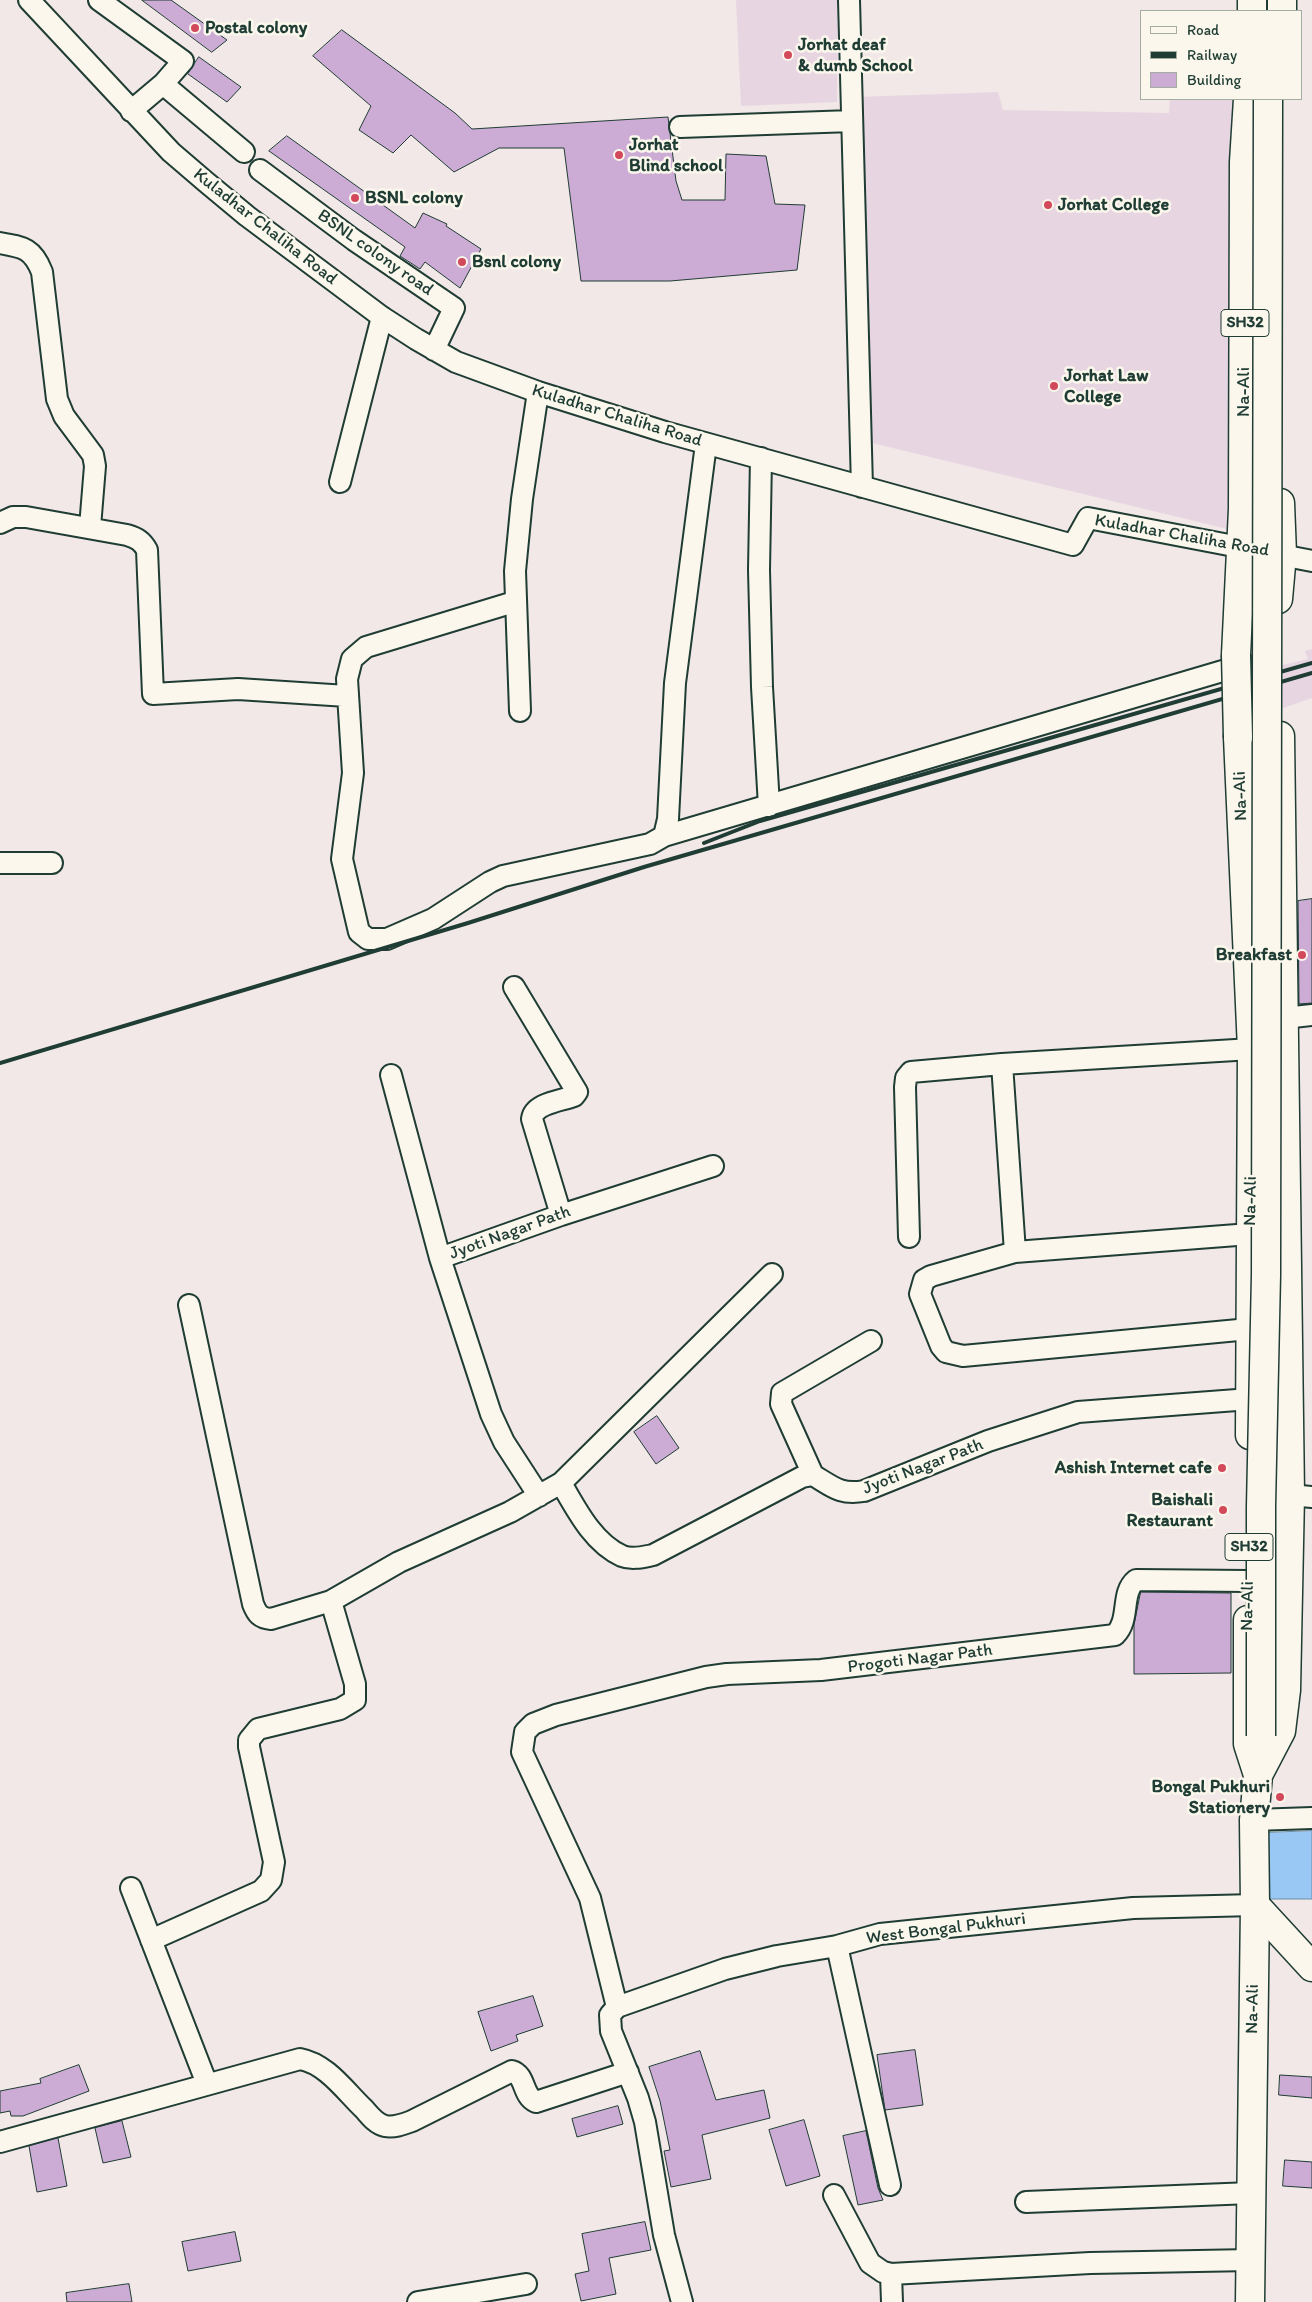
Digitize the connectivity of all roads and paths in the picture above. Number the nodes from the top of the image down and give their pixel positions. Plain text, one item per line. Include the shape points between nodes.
1 (29, 0) edge
2 (100, 0) edge
3 (849, 0) edge
4 (163, 84) junction
5 (1248, 100) edge
6 (1268, 100) edge
7 (1280, 100) edge
8 (132, 112) junction
9 (852, 121) junction
10 (680, 127) dead end
11 (244, 152) dead end
12 (260, 170) dead end
13 (0, 243) edge
14 (382, 316) junction
15 (434, 350) junction
16 (538, 392) junction
17 (706, 444) junction
18 (761, 458) junction
19 (340, 482) dead end
20 (862, 488) junction
21 (0, 523) edge
22 (90, 527) junction
23 (1240, 548) junction
24 (1282, 554) junction
25 (1312, 561) edge
26 (514, 602) junction
27 (1236, 661) junction
28 (347, 696) junction
29 (520, 711) dead end
30 (769, 806) junction
31 (664, 836) junction
32 (0, 863) edge
33 (52, 863) dead end
34 (514, 987) dead end
35 (1312, 1014) edge
36 (1284, 1018) junction
37 (1252, 1049) junction
38 (1002, 1064) junction
39 (391, 1075) dead end
40 (713, 1166) dead end
41 (561, 1215) junction
42 (1250, 1234) junction
43 (909, 1236) dead end
44 (1015, 1252) junction
45 (440, 1258) junction
46 (772, 1274) dead end
47 (189, 1305) dead end
48 (1248, 1330) junction
49 (871, 1342) dead end
50 (1250, 1399) junction
51 (813, 1475) junction
52 (561, 1483) junction
53 (539, 1496) junction
54 (1301, 1496) edge
55 (1248, 1581) junction
56 (331, 1601) junction
57 (1258, 1775) junction
58 (1312, 1818) edge
59 (1254, 1820) junction
60 (131, 1888) dead end
61 (1255, 1905) junction
62 (151, 1940) junction
63 (837, 1946) junction
64 (1312, 1967) edge
65 (617, 2007) junction
66 (628, 2072) junction
67 (207, 2084) junction
68 (0, 2142) edge
69 (890, 2185) dead end
70 (1251, 2193) junction
71 (834, 2195) dead end
72 (1026, 2202) dead end
73 (1251, 2260) junction
74 (892, 2274) junction
75 (526, 2284) dead end
76 (465, 2298) edge
77 (418, 2302) edge
78 (682, 2302) edge
79 (892, 2302) edge
80 (1250, 2302) edge

1 - 8 street, Kuladhar Chaliha Road
2 - 4 street via 183,61
3 - 9 street
4 - 8 street
4 - 11 street
5 - 23 main road, Na-Ali / SH32 via 1244,162 1243,510
6 - 57 main road, bridge via 1266,1275
7 - 24 main road via 1279,484
8 - 14 street, Kuladhar Chaliha Road via 170,152 206,182
9 - 10 street
9 - 20 street
12 - 15 street, BSNL colony road via 354,240 454,308
13 - 22 street via 29,250 42,272 58,399 64,416 93,455
14 - 15 street, Kuladhar Chaliha Road
14 - 19 street
15 - 16 street, Kuladhar Chaliha Road via 456,362
16 - 17 street, Kuladhar Chaliha Road
16 - 26 street via 518,532
17 - 18 street, Kuladhar Chaliha Road
17 - 31 street via 681,634 668,819
18 - 20 street, Kuladhar Chaliha Road
18 - 30 street via 758,570
20 - 23 street, Kuladhar Chaliha Road via 907,497 1073,545 1088,518
21 - 22 street via 13,516
22 - 28 street via 138,539 147,550 152,694 238,689
23 - 24 street, Kuladhar Chaliha Road
23 - 27 main road, Na-Ali / SH32
24 - 25 street, Kuladhar Chaliha Road
24 - 36 main road via 1278,653
26 - 28 street via 366,647 352,659
26 - 29 street
27 - 30 street
27 - 37 main road, Na-Ali / SH32, bridge
28 - 31 street via 353,773 342,859 360,932 368,938 387,939 432,919 503,876 650,844
30 - 31 street
32 - 33 street
34 - 41 street via 577,1092 574,1096 540,1107 532,1120
35 - 36 street
36 - 54 main road
37 - 38 street
37 - 42 main road, Na-Ali / SH32
38 - 43 street via 920,1070 911,1072 906,1078
38 - 44 street
39 - 45 street
40 - 41 street, Jyoti Nagar Path
41 - 45 street, Jyoti Nagar Path
42 - 44 street
42 - 48 main road, Na-Ali / SH32 via 1252,1268
44 - 48 street via 924,1280 920,1294 946,1352 963,1356
45 - 53 street, Jyoti Nagar Path via 491,1414 504,1442
46 - 52 street
47 - 56 street via 253,1604 258,1614 270,1618
48 - 50 main road, Na-Ali / SH32
49 - 51 street via 782,1393 781,1404
50 - 51 street, Jyoti Nagar Path via 1078,1412 988,1442 864,1491 841,1492
50 - 55 main road, Na-Ali / SH32
51 - 52 street via 802,1477 653,1555 640,1558 624,1557 596,1534 581,1518
52 - 53 street
53 - 56 street via 412,1556
54 - 57 main road via 1284,1717 1276,1743
55 - 57 main road, Na-Ali / SH32 via 1248,1744
55 - 65 street, Progoti Nagar Path via 1136,1580 1128,1590 1124,1622 1115,1635 822,1670 706,1676 556,1715 533,1724 524,1732 522,1752 590,1898
56 - 62 street via 355,1684 355,1700 340,1709 258,1729 249,1740 274,1862 271,1880 260,1891
57 - 59 main road, Na-Ali / SH32
58 - 59 street
59 - 61 main road, Na-Ali / SH32
60 - 62 street
61 - 63 street, West Bongal Pukhuri via 1133,1908 899,1932
61 - 64 main road
61 - 70 main road, Na-Ali / SH32
62 - 67 street
63 - 65 street, West Bongal Pukhuri via 725,1969
63 - 69 street
65 - 66 street via 610,2015 610,2024
66 - 67 street via 536,2102 528,2096 519,2075 512,2071 400,2126 386,2126 375,2121 324,2069 300,2059
66 - 78 street via 645,2122 664,2235
67 - 68 street
70 - 72 street
70 - 73 main road, Na-Ali / SH32
71 - 74 street via 870,2263
73 - 74 street via 1090,2263
73 - 80 main road, Na-Ali / SH32
74 - 79 street
75 - 76 street
76 - 77 street

